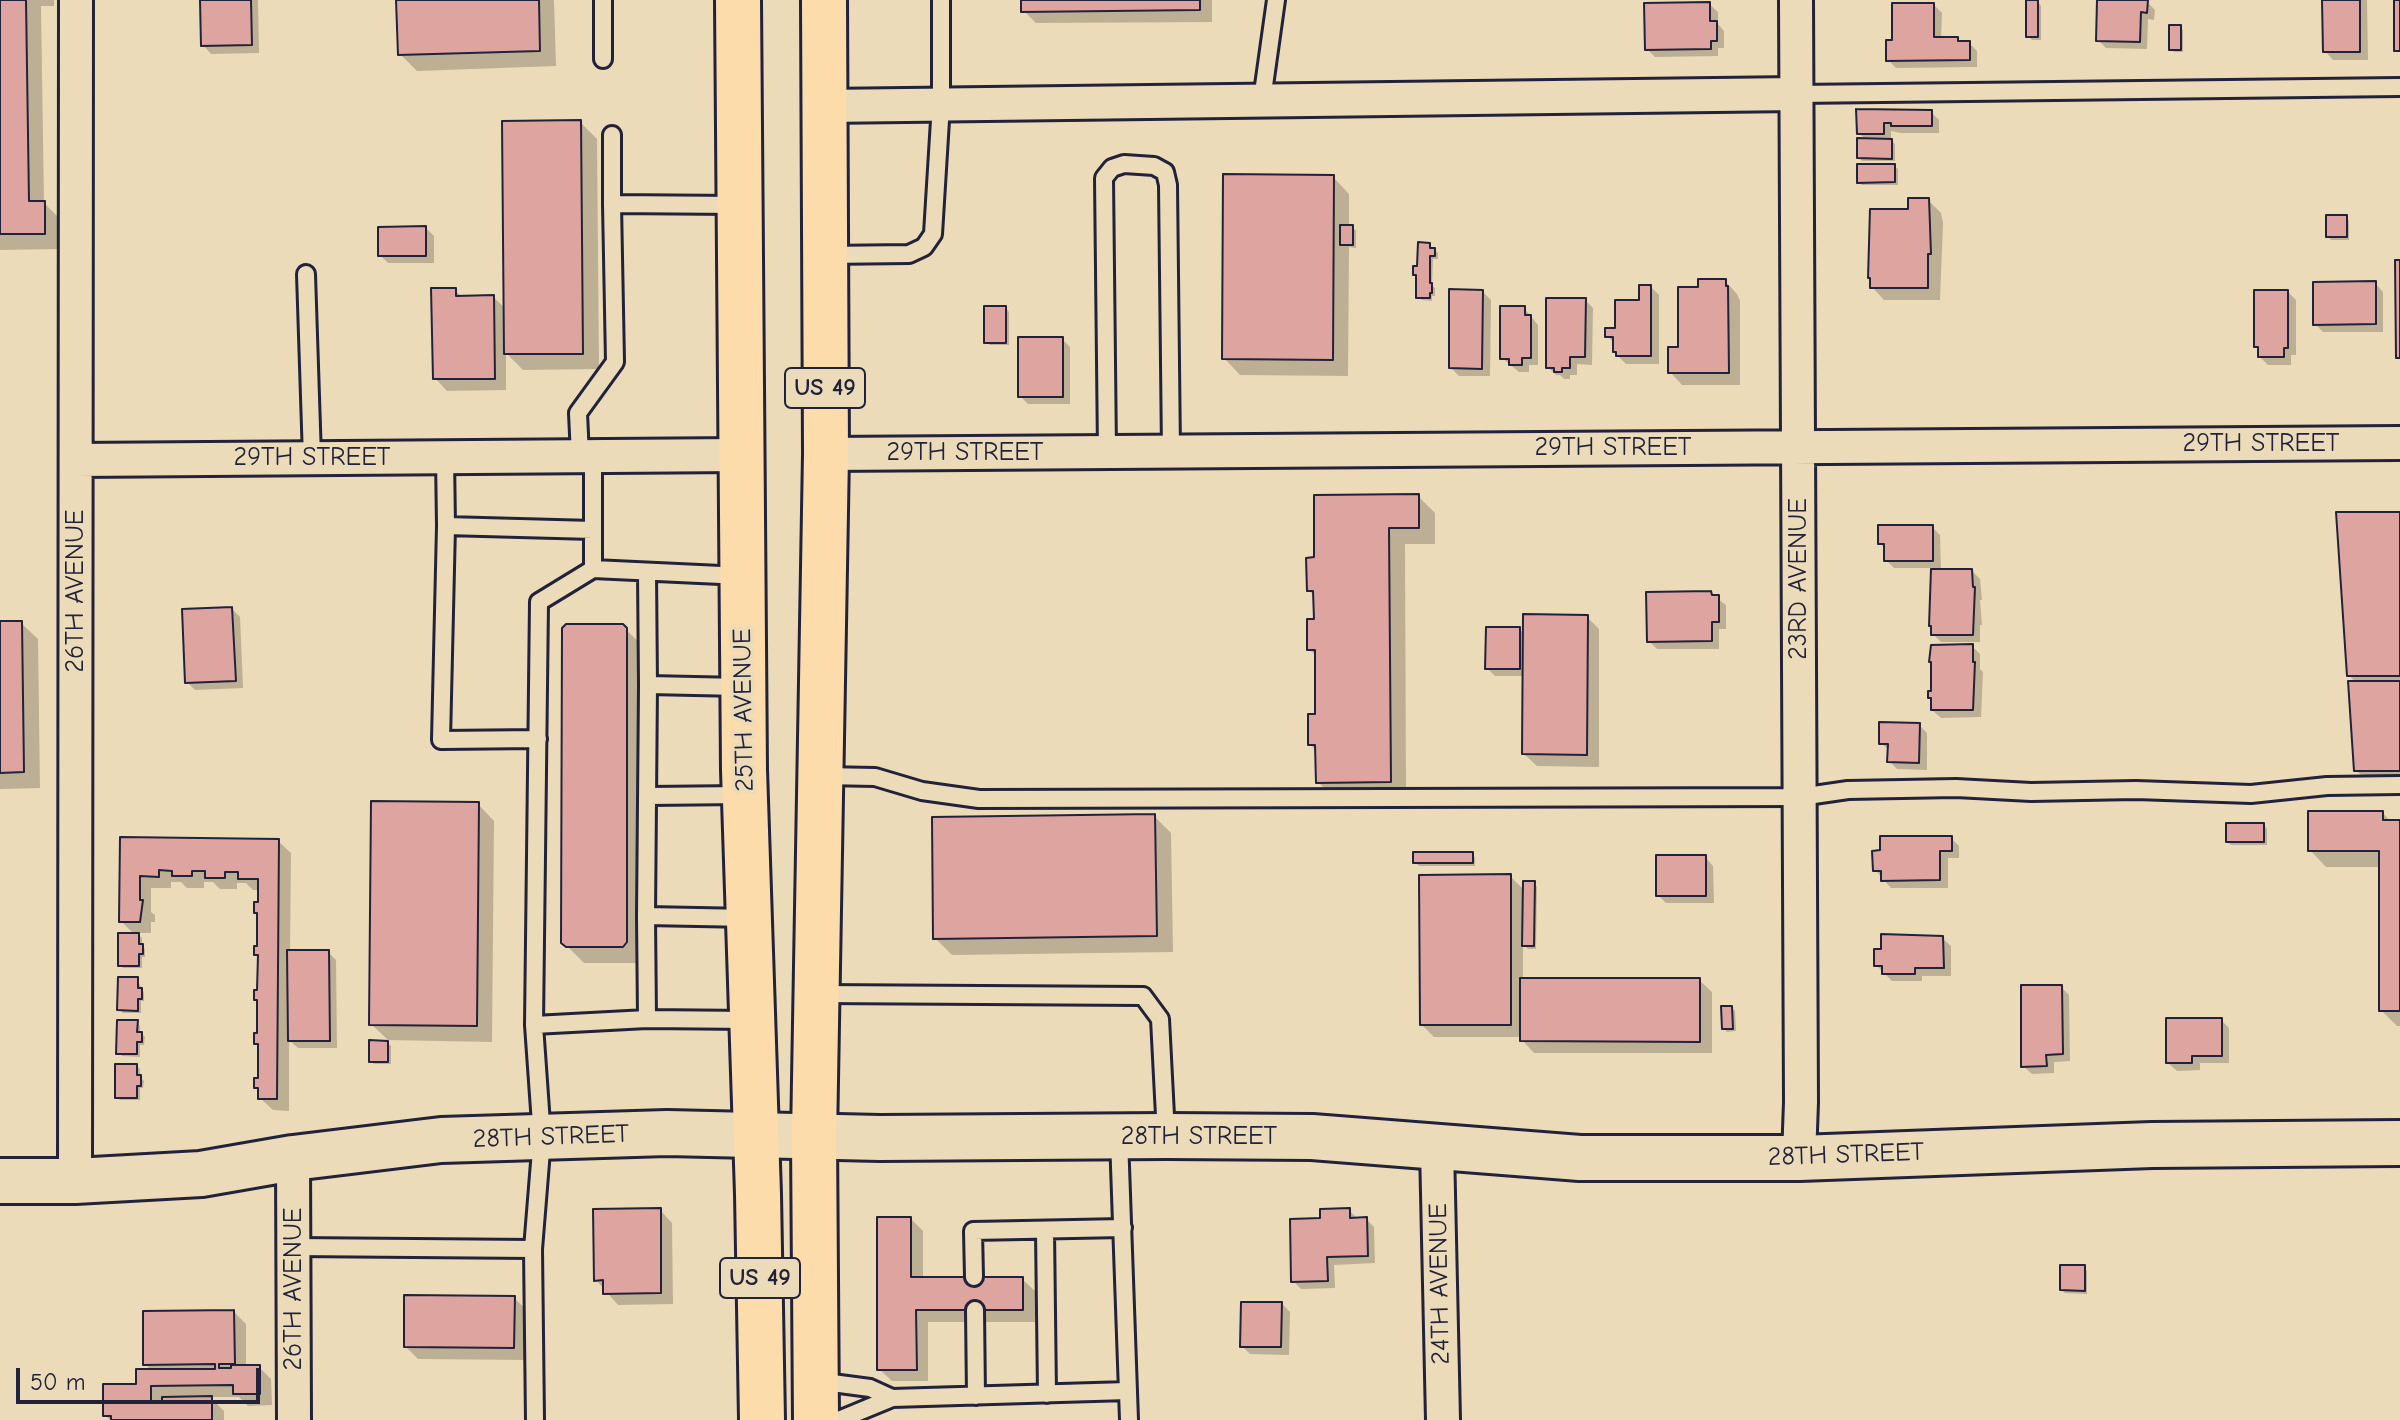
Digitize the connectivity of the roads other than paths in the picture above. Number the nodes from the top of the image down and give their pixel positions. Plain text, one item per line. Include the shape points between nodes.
1 (76, 0) edge
2 (603, 0) edge
3 (738, 0) edge
4 (824, 0) edge
5 (941, 0) edge
6 (1276, 0) edge
7 (1796, 0) edge
8 (603, 59) dead end
9 (2400, 87) edge
10 (1796, 94) junction
11 (1262, 100) junction
12 (941, 104) junction
13 (825, 106) junction
14 (612, 135) dead end
15 (612, 204) junction
16 (739, 205) junction
17 (825, 255) junction
18 (306, 274) dead end
19 (2400, 443) edge
20 (1798, 447) junction
21 (1171, 451) junction
22 (1107, 452) junction
23 (826, 454) junction
24 (740, 455) junction
25 (587, 456) junction
26 (445, 457) junction
27 (312, 458) junction
28 (76, 460) junction
29 (446, 526) junction
30 (593, 530) junction
31 (593, 569) junction
32 (647, 572) junction
33 (742, 576) junction
34 (648, 685) junction
35 (743, 687) junction
36 (538, 739) junction
37 (821, 776) junction
38 (2400, 785) edge
39 (745, 795) junction
40 (648, 796) junction
41 (1800, 797) junction
42 (646, 916) junction
43 (749, 918) junction
44 (817, 994) junction
45 (647, 1019) junction
46 (753, 1020) junction
47 (534, 1025) junction
48 (755, 1136) junction
49 (1166, 1136) junction
50 (814, 1137) junction
51 (1119, 1137) junction
52 (542, 1138) junction
53 (2400, 1143) edge
54 (1437, 1148) junction
55 (293, 1158) junction
56 (1799, 1158) junction
57 (0, 1181) edge
58 (75, 1181) junction
59 (1123, 1228) junction
60 (1045, 1230) junction
61 (294, 1247) junction
62 (533, 1249) junction
63 (974, 1277) dead end
64 (975, 1310) dead end
65 (1128, 1391) junction
66 (1047, 1394) junction
67 (976, 1396) junction
68 (892, 1398) junction
69 (815, 1400) edge
70 (294, 1420) edge
71 (535, 1420) edge
72 (762, 1420) edge
73 (839, 1420) edge
74 (1129, 1420) edge
75 (1443, 1420) edge

1 - 28 street, 26TH AVENUE
2 - 8 lane
3 - 16 main road, 25TH AVENUE / US 49
4 - 13 main road, US 49
5 - 12 lane
6 - 11 lane
7 - 10 street, 23RD AVENUE
9 - 10 lane
10 - 11 street
10 - 20 street, 23RD AVENUE
11 - 12 street
12 - 13 street
12 - 17 lane via 933,234 924,247 909,254
13 - 17 main road, US 49
14 - 15 lane
15 - 16 lane
15 - 25 lane via 615,362 578,413
16 - 24 main road, 25TH AVENUE / US 49
17 - 23 main road, US 49
18 - 27 lane
19 - 20 street, 29TH STREET
20 - 21 street, 29TH STREET
20 - 41 street, 23RD AVENUE
21 - 22 street, 29TH STREET
21 - 22 lane via 1168,185 1165,172 1154,166 1124,164 1104,178
22 - 23 street, 29TH STREET
23 - 37 main road, US 49
24 - 25 street, 29TH STREET
24 - 33 main road, 25TH AVENUE / US 49
25 - 26 street, 29TH STREET
25 - 30 lane
26 - 27 street, 29TH STREET
26 - 29 lane
27 - 28 street, 29TH STREET
28 - 58 street, 26TH AVENUE
29 - 30 lane
29 - 36 lane via 441,740
30 - 31 lane
31 - 32 lane
31 - 36 lane via 539,602
32 - 33 lane
32 - 34 lane
33 - 35 main road, 25TH AVENUE / US 49
34 - 35 lane
34 - 40 lane
35 - 39 main road, 25TH AVENUE / US 49
36 - 47 lane
37 - 41 lane via 875,777 979,799
37 - 44 main road, US 49
38 - 41 lane via 2251,794 1879,789
39 - 40 lane
39 - 43 main road, 25TH AVENUE / US 49
40 - 42 lane
41 - 56 street, 23RD AVENUE
42 - 43 lane
42 - 45 lane
43 - 46 main road, 25TH AVENUE / US 49
44 - 49 lane via 1143,996 1160,1019
44 - 50 main road, US 49
45 - 46 lane
45 - 47 lane
46 - 48 main road, 25TH AVENUE / US 49
47 - 52 lane
48 - 50 main road, 28TH STREET
48 - 52 main road, 28TH STREET
48 - 72 main road, 25TH AVENUE / US 49
49 - 51 main road, 28TH STREET
49 - 54 main road, 28TH STREET via 1312,1137
50 - 51 main road, 28TH STREET
50 - 69 main road, US 49
51 - 59 lane
52 - 55 main road, 28TH STREET via 441,1140
52 - 62 lane
53 - 56 main road, 28TH STREET via 2152,1145
54 - 56 main road, 28TH STREET via 1580,1158
54 - 75 street, 24TH AVENUE
55 - 58 main road, 28TH STREET via 201,1174
55 - 61 street, 26TH AVENUE
57 - 58 main road, 28TH STREET
59 - 60 lane
59 - 65 lane
60 - 63 lane via 973,1231
60 - 66 lane
61 - 62 lane
61 - 70 street, 26TH AVENUE
62 - 71 lane
64 - 67 lane
65 - 66 lane
65 - 74 lane
66 - 67 lane
67 - 68 lane
68 - 69 lane via 870,1388
68 - 73 lane

